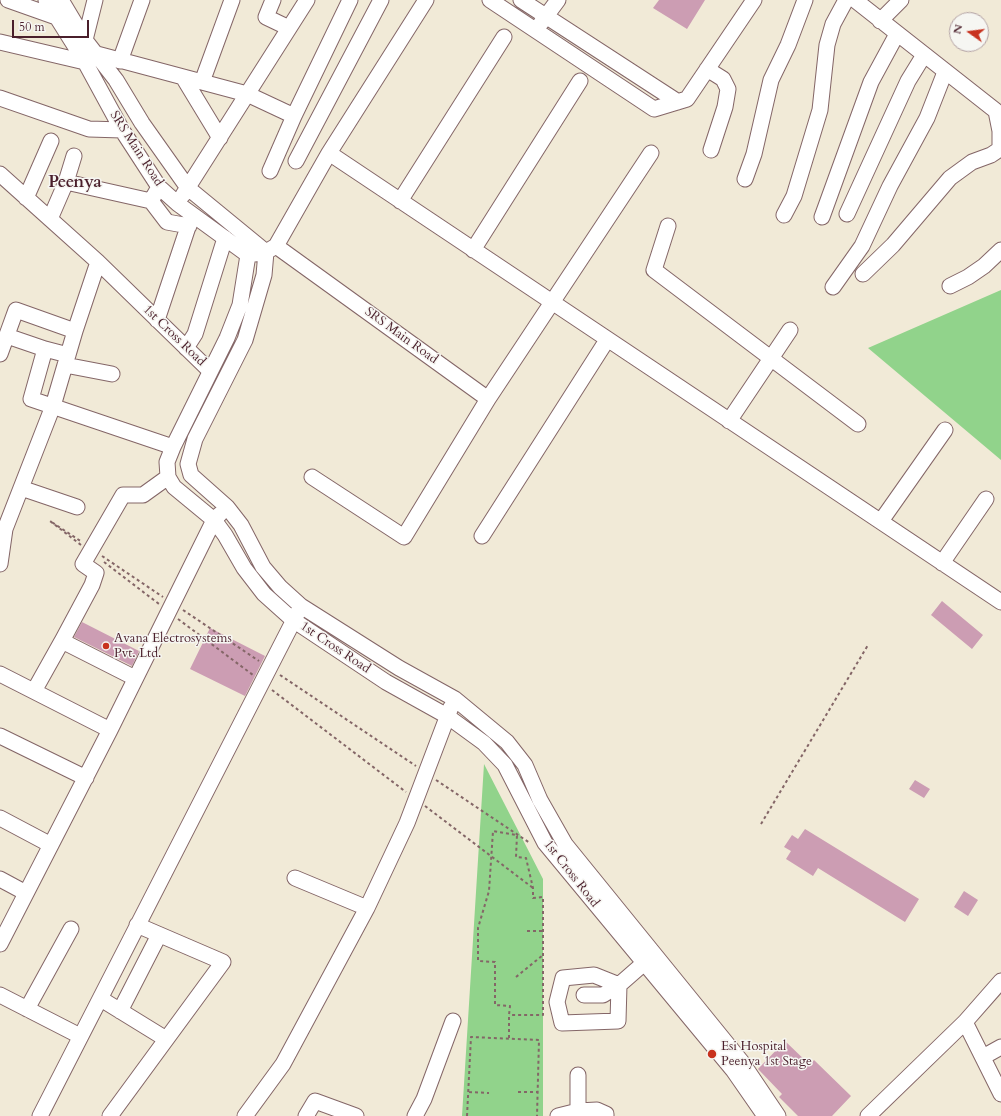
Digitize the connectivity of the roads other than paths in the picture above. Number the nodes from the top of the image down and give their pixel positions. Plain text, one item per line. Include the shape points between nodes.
1 (8, 0) edge
2 (46, 0) edge
3 (61, 0) edge
4 (95, 0) edge
5 (142, 0) edge
6 (232, 0) edge
7 (273, 0) edge
8 (307, 0) edge
9 (350, 0) edge
10 (381, 0) edge
11 (426, 0) edge
12 (490, 0) edge
13 (520, 0) edge
14 (558, 0) edge
15 (754, 0) edge
16 (805, 0) edge
17 (846, 0) edge
18 (855, 0) edge
19 (901, 0) edge
20 (62, 15) junction
21 (546, 16) junction
22 (880, 21) junction
23 (289, 28) junction
24 (536, 30) junction
25 (897, 34) junction
26 (504, 37) dead end
27 (85, 40) junction
28 (0, 42) edge
29 (924, 55) junction
30 (91, 58) junction
31 (120, 61) junction
32 (707, 69) junction
33 (945, 72) junction
34 (183, 77) junction
35 (580, 81) dead end
36 (202, 82) junction
37 (247, 94) junction
38 (0, 98) edge
39 (678, 102) junction
40 (998, 109) edge
41 (294, 116) junction
42 (122, 130) junction
43 (220, 138) junction
44 (51, 141) dead end
45 (1000, 142) edge
46 (711, 150) dead end
47 (329, 153) junction
48 (651, 153) dead end
49 (74, 156) dead end
50 (296, 161) dead end
51 (270, 171) dead end
52 (0, 174) edge
53 (745, 179) dead end
54 (66, 182) junction
55 (160, 187) junction
56 (188, 188) junction
57 (26, 198) junction
58 (151, 201) junction
59 (400, 201) junction
60 (178, 204) junction
61 (847, 214) dead end
62 (784, 215) dead end
63 (822, 217) dead end
64 (50, 219) junction
65 (191, 220) junction
66 (668, 226) dead end
67 (225, 238) junction
68 (271, 249) junction
69 (473, 250) junction
70 (1001, 250) edge
71 (248, 255) junction
72 (98, 262) junction
73 (863, 274) dead end
74 (833, 286) dead end
75 (950, 286) dead end
76 (552, 303) junction
77 (157, 320) junction
78 (790, 330) dead end
79 (5, 331) edge
80 (75, 331) junction
81 (607, 340) junction
82 (186, 348) junction
83 (45, 349) junction
84 (0, 354) edge
85 (771, 359) junction
86 (67, 360) junction
87 (210, 371) junction
88 (112, 374) dead end
89 (488, 399) junction
90 (53, 406) junction
91 (729, 421) junction
92 (858, 424) dead end
93 (945, 430) dead end
94 (173, 447) junction
95 (168, 477) junction
96 (312, 477) dead end
97 (21, 488) junction
98 (986, 499) dead end
99 (76, 507) dead end
100 (227, 507) junction
101 (214, 520) junction
102 (881, 521) junction
103 (2, 528) edge
104 (482, 536) dead end
105 (942, 563) junction
106 (0, 564) edge
107 (1001, 602) edge
108 (302, 606) junction
109 (293, 620) junction
110 (62, 641) junction
111 (0, 674) edge
112 (135, 678) junction
113 (34, 692) junction
114 (455, 699) junction
115 (447, 716) junction
116 (110, 730) junction
117 (0, 736) edge
118 (86, 778) junction
119 (0, 818) edge
120 (51, 845) junction
121 (295, 878) dead end
122 (0, 879) edge
123 (26, 893) junction
124 (367, 908) junction
125 (137, 925) junction
126 (71, 929) dead end
127 (159, 935) junction
128 (0, 944) edge
129 (649, 959) junction
130 (1001, 981) edge
131 (619, 985) junction
132 (0, 995) edge
133 (584, 996) dead end
134 (101, 999) junction
135 (27, 1009) junction
136 (120, 1011) junction
137 (453, 1022) dead end
138 (965, 1022) junction
139 (80, 1036) junction
140 (166, 1039) junction
141 (1001, 1047) edge
142 (983, 1057) junction
143 (578, 1075) dead end
144 (1001, 1094) edge
145 (424, 1099) junction
146 (578, 1111) junction
147 (40, 1116) edge
148 (110, 1116) edge
149 (245, 1116) edge
150 (306, 1116) edge
151 (356, 1116) edge
152 (415, 1116) edge
153 (426, 1116) edge
154 (558, 1116) edge
155 (606, 1116) edge
156 (765, 1116) edge
157 (778, 1116) edge
158 (868, 1116) edge

1 - 20 street
2 - 20 street, SRS Main Road
3 - 20 street
4 - 27 street
5 - 31 street
6 - 36 street
7 - 23 street via 266,17
8 - 23 street
9 - 41 street
10 - 50 street
11 - 47 street
12 - 24 street
13 - 21 street
14 - 21 street
15 - 32 street
16 - 53 street via 771,80 754,154
17 - 62 street via 833,24 820,110 794,196
18 - 22 street
19 - 22 street
20 - 27 street
20 - 30 street, SRS Main Road
21 - 24 street
21 - 39 street
22 - 25 street
23 - 37 street
24 - 39 street via 654,108
25 - 29 street
25 - 63 street via 871,82
26 - 59 street
27 - 30 street
28 - 30 street
29 - 33 street
29 - 61 street via 902,93
30 - 31 street
30 - 42 street, SRS Main Road
30 - 56 street, SRS Main Road via 116,80 158,147
31 - 34 street
32 - 39 street via 687,99
32 - 46 street via 723,79 728,89
33 - 40 street
33 - 74 street via 927,118 890,186 862,246
34 - 36 street
34 - 43 street
35 - 69 street
36 - 37 street
37 - 41 street
37 - 43 street
38 - 42 street via 89,129
40 - 45 street
41 - 51 street
42 - 55 street, SRS Main Road
43 - 56 street
44 - 57 street
45 - 73 street via 1000,149 972,162 950,178 893,245
47 - 59 street
47 - 68 street
48 - 76 street
49 - 54 street
52 - 57 street, 1st Cross Road
54 - 58 street
54 - 64 street
55 - 58 street
55 - 60 street, SRS Main Road
56 - 60 street
56 - 68 street, SRS Main Road
57 - 64 street, 1st Cross Road
58 - 65 street via 167,222
59 - 69 street
60 - 65 street, SRS Main Road
64 - 72 street, 1st Cross Road
65 - 67 street, SRS Main Road
65 - 77 street
66 - 85 street via 654,270
67 - 71 street, SRS Main Road
67 - 82 street via 195,334
68 - 71 street
68 - 89 street, SRS Main Road
68 - 100 street via 245,340 195,439 188,464 191,475
69 - 76 street
70 - 75 street via 984,266
71 - 87 street via 240,305
72 - 77 street, 1st Cross Road
72 - 80 street
76 - 81 street
76 - 89 street
77 - 82 street, 1st Cross Road
78 - 85 street
79 - 80 street via 16,310
79 - 83 street
79 - 84 street
80 - 86 street
81 - 91 street
81 - 104 street
82 - 87 street, 1st Cross Road
83 - 86 street
83 - 90 street via 31,399
85 - 91 street
85 - 92 street
86 - 88 street
86 - 90 street
87 - 94 street, 1st Cross Road
89 - 96 street via 404,537
90 - 94 street
90 - 97 street
91 - 102 street
93 - 102 street
94 - 95 street, 1st Cross Road via 167,462
95 - 101 street, 1st Cross Road via 174,487
95 - 110 street via 143,494 122,495 83,564 96,573
97 - 99 street
97 - 103 street
98 - 105 street
100 - 101 street
100 - 108 street via 263,567 280,587
101 - 109 street, 1st Cross Road via 244,568 264,594
101 - 112 street
102 - 105 street
103 - 106 street
105 - 107 street
108 - 109 street
108 - 114 street via 399,668
109 - 115 street, 1st Cross Road via 386,682
109 - 125 street
110 - 112 street
110 - 113 street
111 - 113 street
112 - 116 street
113 - 116 street
114 - 115 street
114 - 129 street via 507,742 525,765 540,800 565,844
115 - 124 street via 407,823
115 - 129 street, 1st Cross Road via 484,743 505,765 545,843
116 - 118 street
117 - 118 street
118 - 120 street
119 - 120 street
120 - 123 street
121 - 124 street
122 - 123 street
123 - 128 street
124 - 149 street via 283,1064
125 - 127 street
125 - 134 street
126 - 135 street
127 - 136 street
127 - 140 street via 223,962
129 - 131 street
129 - 156 street, 1st Cross Road
129 - 157 street via 741,1060
130 - 138 street
131 - 131 street via 618,1021 562,1023 557,1002 564,978 594,976
131 - 133 street via 603,995
132 - 135 street
134 - 136 street
134 - 139 street
135 - 139 street
136 - 140 street
137 - 145 street
138 - 142 street
138 - 158 street
139 - 147 street
140 - 148 street
141 - 142 street
142 - 144 street
143 - 146 street
145 - 152 street
145 - 153 street
146 - 154 street
146 - 155 street via 597,1110
150 - 151 street via 314,1101

